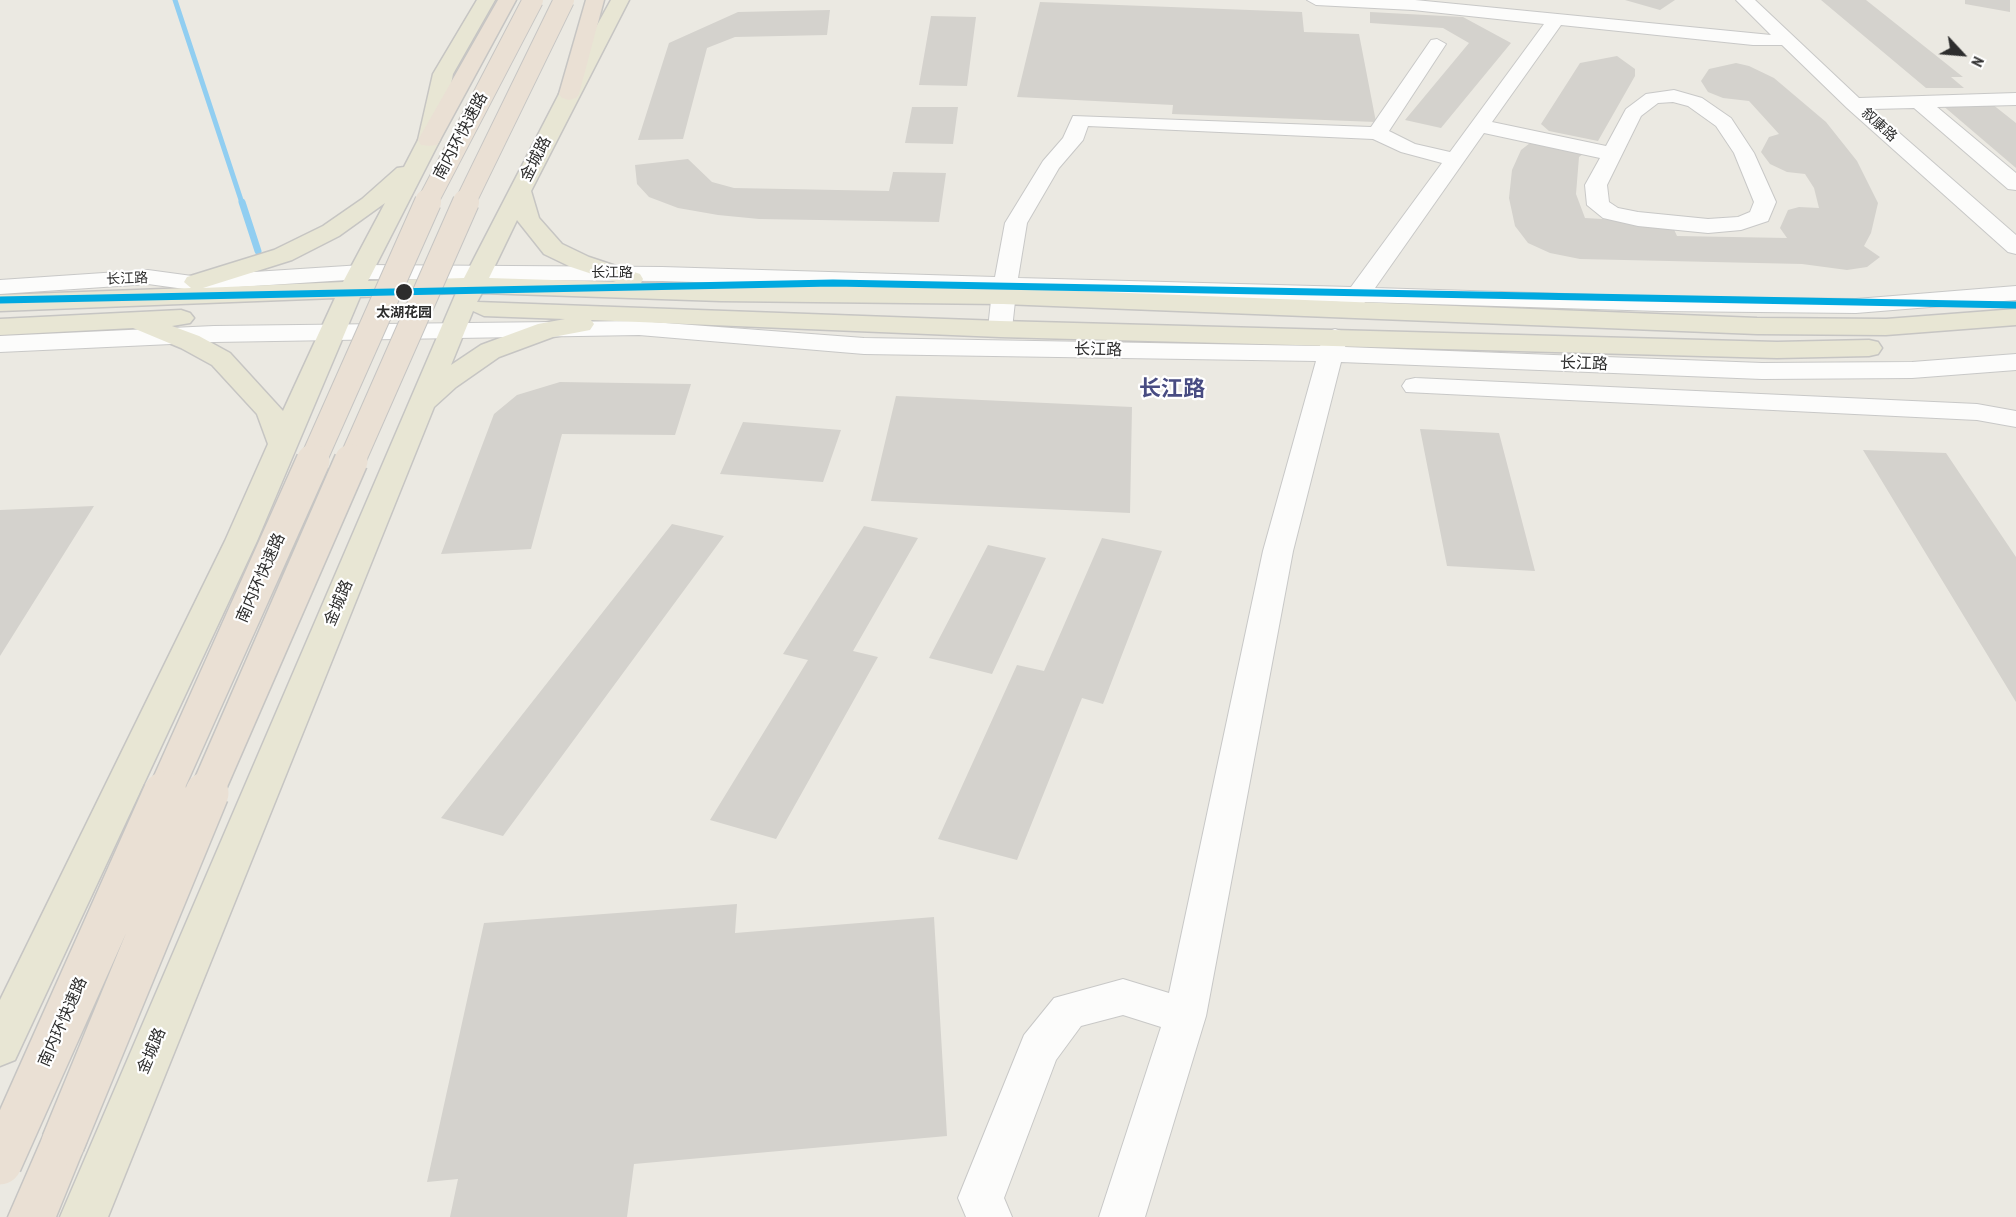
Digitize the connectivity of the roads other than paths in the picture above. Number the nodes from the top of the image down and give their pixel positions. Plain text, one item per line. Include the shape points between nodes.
1 (532, 0) edge
2 (1316, 0) edge
3 (1745, 0) edge
4 (593, 2) edge
5 (1413, 2) edge
6 (498, 4) edge
7 (1557, 18) junction
8 (1787, 40) junction
9 (1437, 44) dead end
10 (2016, 99) edge
11 (1919, 102) junction
12 (1854, 104) junction
13 (1480, 126) junction
14 (1377, 133) junction
15 (424, 151) junction
16 (1612, 154) junction
17 (1455, 160) junction
18 (2016, 184) edge
19 (520, 191) junction
20 (2016, 247) edge
21 (613, 274) junction
22 (192, 283) junction
23 (0, 287) edge
24 (668, 290) junction
25 (1004, 290) junction
26 (2016, 293) edge
27 (466, 299) junction
28 (347, 301) junction
29 (0, 303) edge
30 (138, 308) junction
31 (636, 314) junction
32 (2016, 317) edge
33 (1342, 324) junction
34 (0, 327) edge
35 (1000, 329) junction
36 (548, 330) junction
37 (172, 336) junction
38 (2016, 340) edge
39 (0, 344) edge
40 (2016, 362) edge
41 (1414, 386) dead end
42 (421, 406) junction
43 (2016, 419) edge
44 (283, 445) junction
45 (1185, 1016) junction
46 (0, 1046) edge
47 (63, 1143) junction
48 (0, 1162) edge
49 (32, 1217) edge
50 (42, 1217) edge
51 (84, 1217) edge
52 (989, 1217) edge
53 (1122, 1217) edge

1 - 48 highway, 南内环快速路, bridge via 436,184
2 - 5 street
3 - 8 street, 叙康路
4 - 19 main road, 金城路 via 569,94
4 - 47 highway, 南内环快速路, bridge via 475,182 241,710
5 - 7 street
6 - 15 main road via 443,74
7 - 8 street via 1753,40
7 - 13 street
8 - 12 street, 叙康路
9 - 14 street
10 - 11 street
11 - 12 street
11 - 18 street
12 - 20 street, 叙康路
13 - 16 street
13 - 17 street
14 - 17 street via 1408,148
14 - 25 street via 1080,120 1073,140 1050,165 1016,223
15 - 22 main road via 370,204 331,231 283,255
15 - 28 main road
16 - 16 street via 1633,112 1653,98 1674,96 1695,102 1724,122 1744,153 1765,202 1760,216 1741,223 1708,226 1611,213 1598,205 1596,185
17 - 33 street
19 - 21 main road via 528,219 553,249
19 - 27 main road, 金城路
21 - 24 main road
21 - 25 street, 长江路
21 - 27 street, 长江路
22 - 23 street, 长江路 via 148,277
22 - 28 street, 长江路
22 - 30 main road
24 - 25 main road, 长江路
24 - 27 main road, 长江路
25 - 33 main road, 长江路
25 - 35 street
26 - 33 street, 长江路 via 1856,306
27 - 28 main road, 长江路
27 - 28 street, 长江路
27 - 31 main road, 长江路
27 - 36 street, 长江路
27 - 42 main road, 金城路
28 - 30 main road, 长江路
28 - 37 street, 长江路
28 - 44 main road
29 - 30 main road, 长江路
30 - 34 main road, 长江路
30 - 37 main road
31 - 35 main road, 长江路
31 - 36 main road
32 - 33 main road, 长江路 via 1886,327
33 - 35 main road, 长江路
33 - 36 street, 长江路 via 864,346 639,328
33 - 38 main road, 长江路 via 1777,350
33 - 40 street, 长江路 via 1762,371 1912,370
33 - 45 street via 1278,551
36 - 42 main road via 490,351 446,381
37 - 39 street, 长江路
37 - 44 main road via 221,359 270,412
41 - 43 street via 1977,412
42 - 51 main road, 金城路
44 - 46 main road
45 - 52 street via 1123,997 1068,1011 1039,1049 981,1198
45 - 53 street
47 - 49 highway
47 - 50 highway

